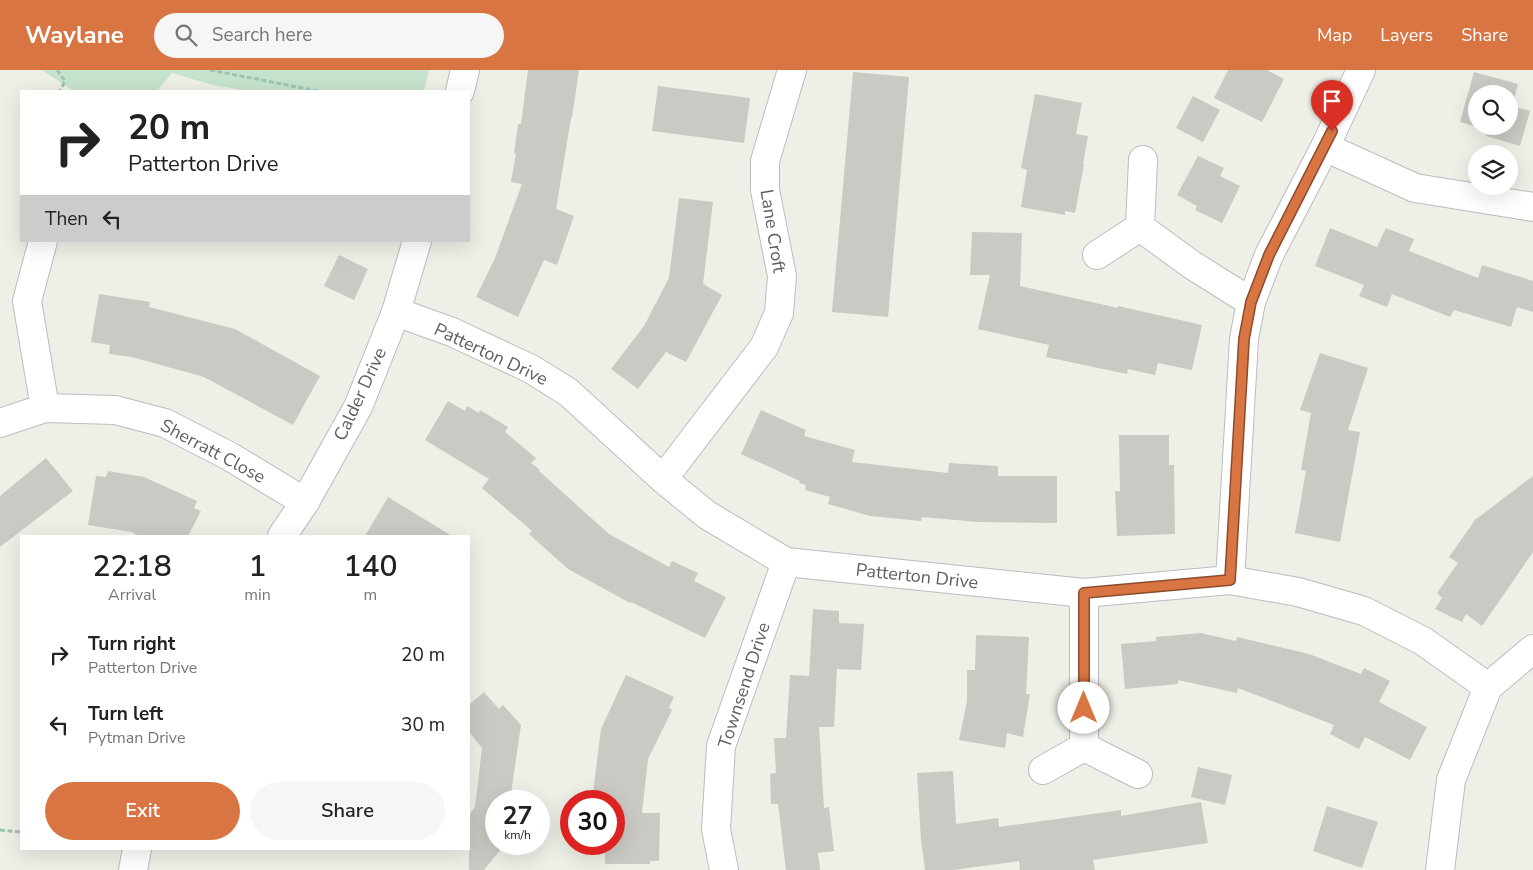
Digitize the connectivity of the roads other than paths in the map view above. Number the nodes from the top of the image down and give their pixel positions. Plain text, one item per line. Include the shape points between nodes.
1 (465, 70) edge
2 (792, 70) edge
3 (1360, 70) edge
4 (460, 90) edge
5 (1325, 147) junction
6 (1143, 160) dead end
7 (1533, 207) edge
8 (1140, 227) junction
9 (43, 242) edge
10 (417, 242) edge
11 (1098, 255) dead end
12 (1251, 302) junction
13 (396, 312) junction
14 (45, 408) junction
15 (0, 423) edge
16 (664, 479) junction
17 (305, 502) junction
18 (283, 535) edge
19 (786, 562) junction
20 (1230, 580) junction
21 (1084, 593) junction
22 (1533, 649) edge
23 (1488, 688) junction
24 (1084, 747) junction
25 (1043, 770) dead end
26 (1138, 774) dead end
27 (136, 850) edge
28 (133, 870) edge
29 (724, 870) edge
30 (1440, 870) edge

1 - 4 street
2 - 16 street, Lane Croft via 765,161 765,190 782,276 779,313 764,347
3 - 5 street
5 - 7 street via 1415,188
5 - 12 street via 1269,255
6 - 8 street
8 - 11 street
8 - 12 street
9 - 14 street via 27,301
10 - 13 street, Calder Drive
12 - 20 street via 1244,339
13 - 16 street, Patterton Drive via 452,332 531,369 568,392
13 - 17 street, Calder Drive via 358,407
14 - 15 street, Sherratt Close
14 - 17 street, Sherratt Close via 115,410 165,423 229,456
16 - 19 street, Patterton Drive via 707,515
17 - 18 street, Calder Drive
19 - 21 street, Patterton Drive
19 - 29 street, Townsend Drive via 722,746 716,829
20 - 21 street, Patterton Drive
20 - 23 street, Patterton Drive via 1298,592 1364,611 1423,640
21 - 24 street
22 - 23 street
23 - 30 street via 1451,780
24 - 25 street
24 - 26 street
27 - 28 street

